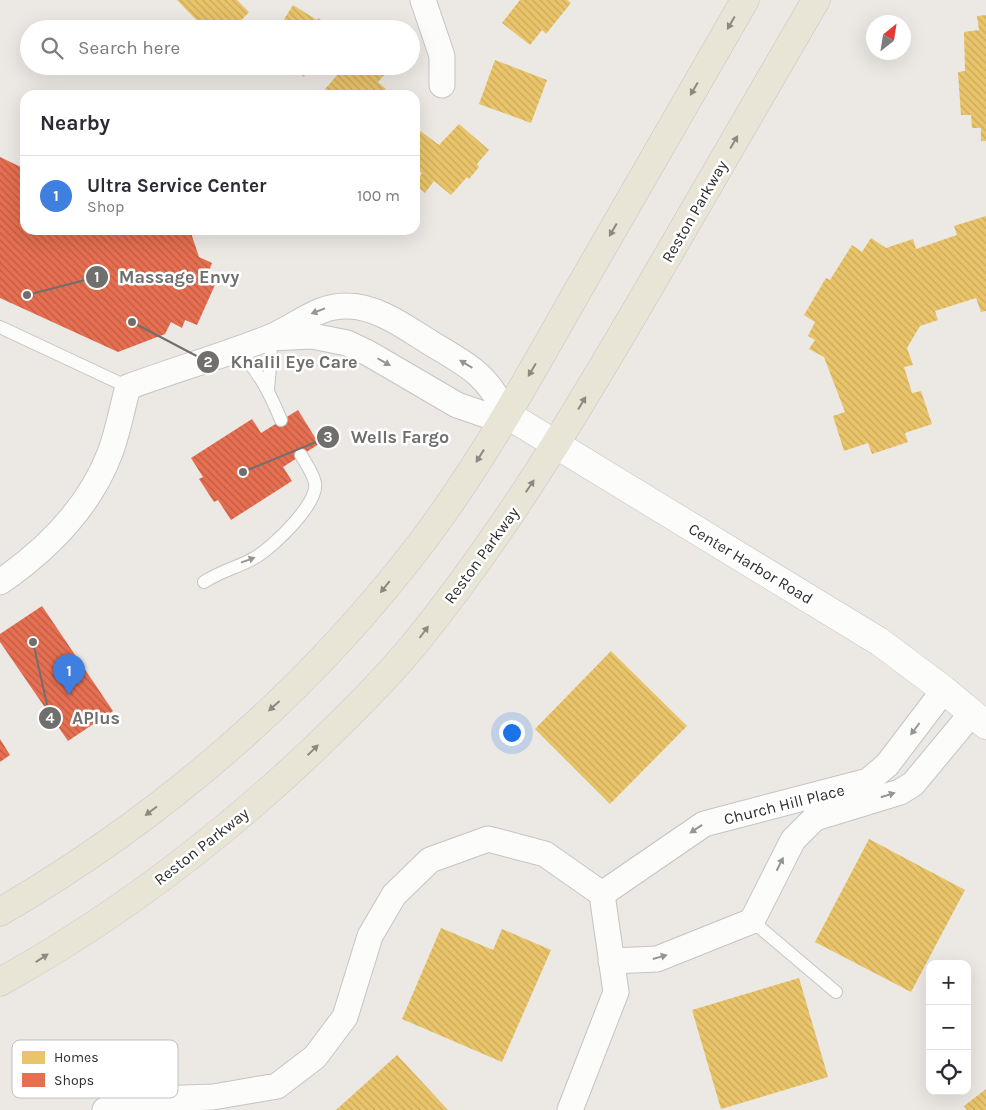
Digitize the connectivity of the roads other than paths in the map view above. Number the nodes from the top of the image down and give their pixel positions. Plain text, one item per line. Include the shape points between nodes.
1 (423, 0) edge
2 (745, 0) edge
3 (816, 0) edge
4 (442, 85) dead end
5 (0, 327) edge
6 (270, 338) junction
7 (236, 349) junction
8 (128, 387) junction
9 (268, 389) junction
10 (506, 414) junction
11 (282, 420) dead end
12 (557, 445) junction
13 (301, 455) dead end
14 (0, 582) edge
15 (204, 582) dead end
16 (944, 690) junction
17 (979, 719) edge
18 (602, 894) junction
19 (0, 912) edge
20 (752, 921) junction
21 (611, 961) junction
22 (0, 982) edge
23 (836, 992) dead end
24 (105, 1110) edge
25 (570, 1110) edge

1 - 4 street via 442,56
2 -> 10 main road
12 -> 3 main road, Reston Parkway
5 - 8 lane
6 - 7 street
6 - 9 lane
6 -> 10 street via 312,336 347,343 457,405 486,415
10 -> 6 street via 496,394 474,369 398,323 363,308 349,306 313,312
7 - 8 street
7 - 9 lane
8 - 14 street via 111,450 87,496 68,524 48,545
9 - 11 lane
10 - 12 street, Center Harbor Road
10 -> 19 main road via 422,541 309,674 181,789 49,884
12 - 16 street, Center Harbor Road via 845,620
22 -> 12 main road, Reston Parkway via 95,925 168,874 271,789 359,706 416,643 486,550
15 -> 13 lane via 221,571 255,558 303,513 316,484
16 - 17 street, Center Harbor Road
16 -> 18 street, Church Hill Place via 887,765 868,781 704,824
20 -> 17 street, Church Hill Place via 792,840 815,818 900,792 913,784
18 - 21 street
18 - 24 street via 545,854 488,840 430,860 389,903 370,936 345,1017 315,1057 276,1086 213,1097 128,1100
21 -> 20 street via 657,959
20 - 23 lane
21 - 25 street via 616,992

